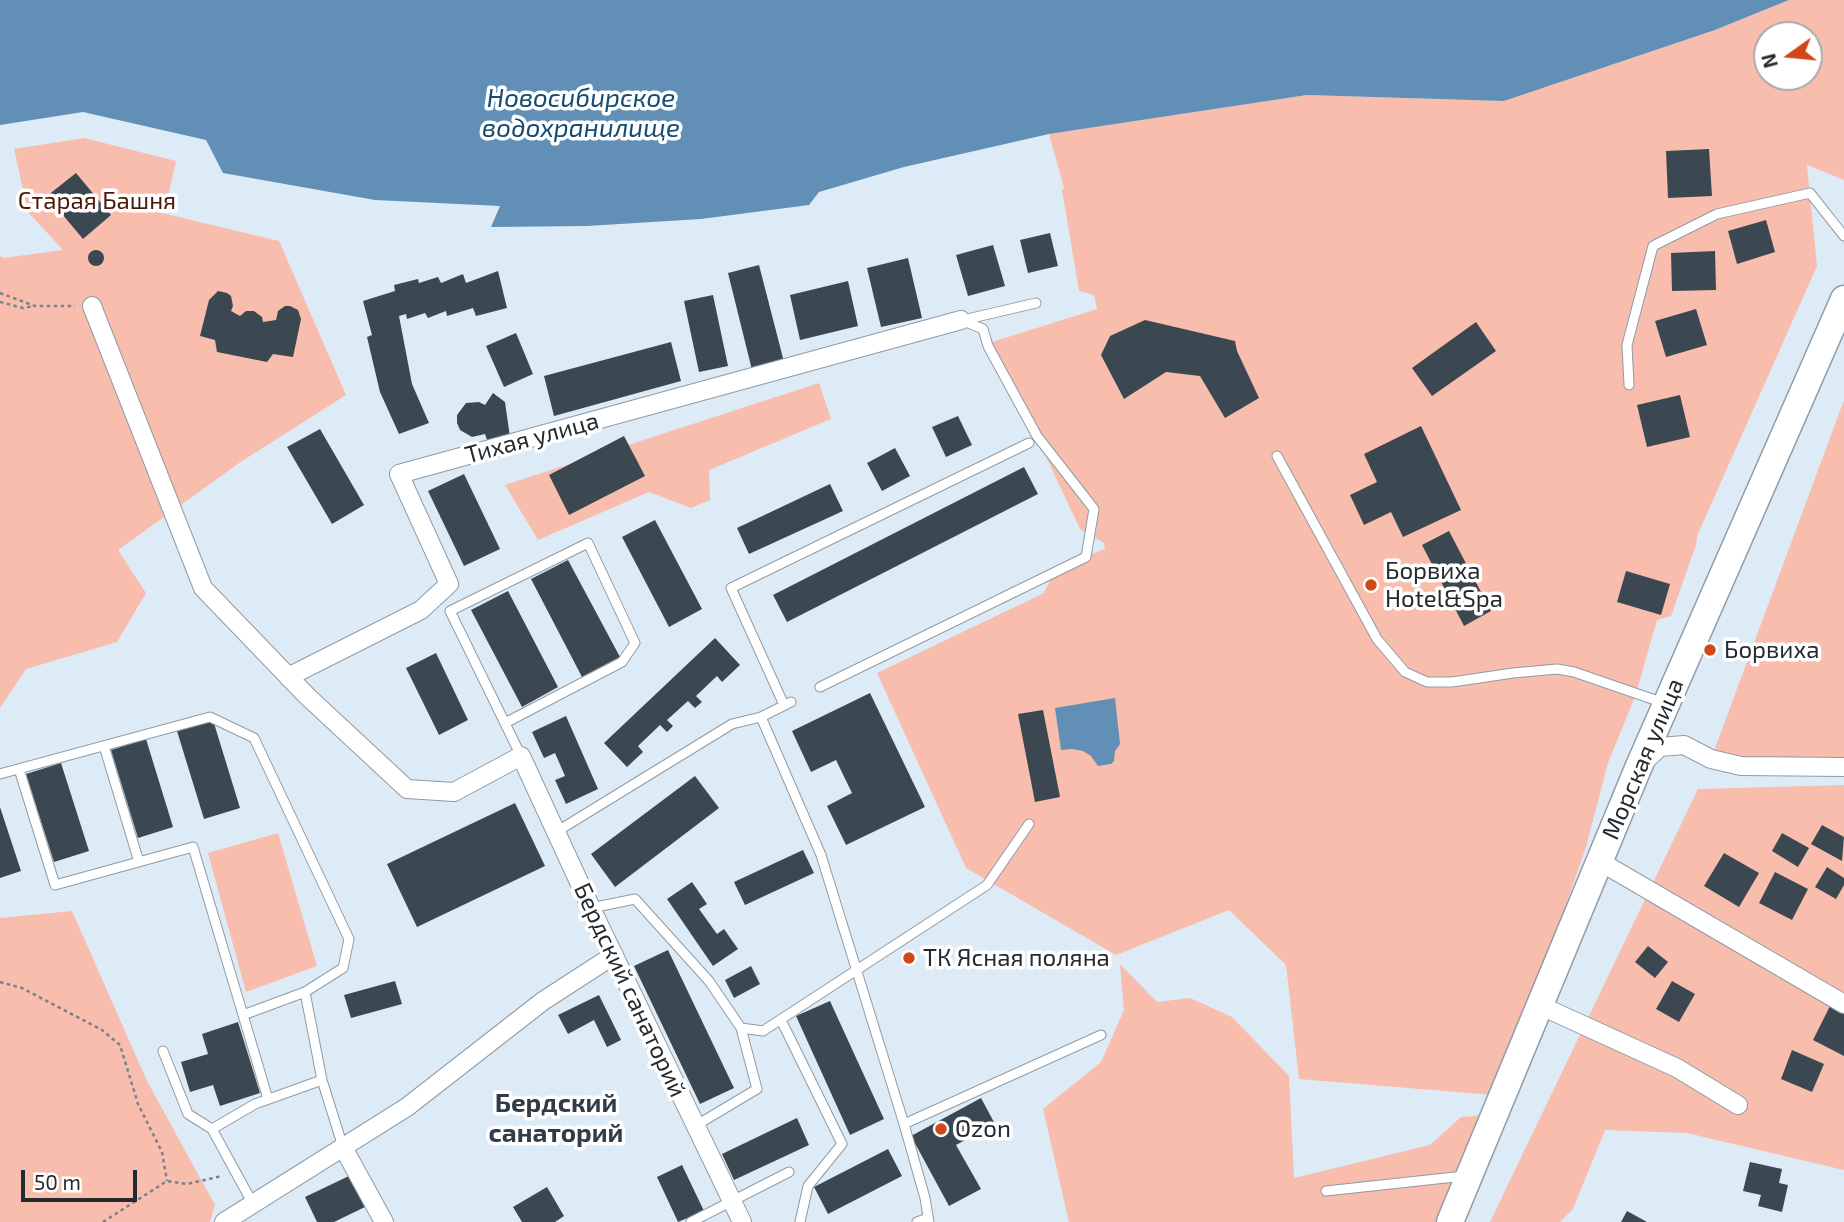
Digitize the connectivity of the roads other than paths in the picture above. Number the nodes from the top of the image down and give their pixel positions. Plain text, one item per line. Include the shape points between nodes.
1 (1844, 236) edge
2 (1844, 299) edge
3 (1036, 303) dead end
4 (92, 306) road end
5 (961, 320) junction
6 (1629, 385) dead end
7 (1029, 443) dead end
8 (1278, 456) dead end
9 (289, 677) junction
10 (820, 687) dead end
11 (1666, 704) junction
12 (761, 717) junction
13 (505, 723) junction
14 (104, 746) junction
15 (521, 756) junction
16 (1639, 766) junction
17 (1844, 767) edge
18 (19, 769) junction
19 (0, 774) edge
20 (1029, 824) dead end
21 (556, 832) junction
22 (1599, 861) junction
23 (139, 862) junction
24 (591, 908) junction
25 (614, 955) junction
26 (858, 971) junction
27 (305, 992) junction
28 (1844, 1004) edge
29 (1539, 1005) junction
30 (243, 1015) junction
31 (781, 1020) junction
32 (741, 1028) junction
33 (1101, 1035) dead end
34 (163, 1051) dead end
35 (322, 1080) junction
36 (268, 1099) junction
37 (1738, 1105) dead end
38 (904, 1124) junction
39 (695, 1126) junction
40 (212, 1129) junction
41 (344, 1149) junction
42 (789, 1172) dead end
43 (1469, 1175) junction
44 (1326, 1191) dead end
45 (732, 1200) junction
46 (253, 1204) junction
47 (928, 1220) edge
48 (224, 1222) edge
49 (384, 1222) edge
50 (691, 1222) edge
51 (742, 1222) edge
52 (800, 1222) edge
53 (917, 1222) edge
54 (1450, 1222) edge

1 - 6 lane via 1810,193 1717,214 1653,246 1627,345
2 - 11 street, Морская улица
3 - 5 lane
4 - 9 street via 203,588
5 - 9 street, Тихая улица via 399,474 449,584 421,610
5 - 10 lane via 983,329 1037,436 1094,509 1086,557
7 - 12 lane via 732,588 788,703
8 - 11 lane via 1377,639 1405,673 1427,682 1452,682 1557,669
9 - 15 street via 407,789 454,792
11 - 16 street, Морская улица
12 - 21 lane via 732,724
12 - 26 lane via 821,855
13 - 13 lane via 450,611 588,543 635,643 622,662
13 - 15 lane
14 - 18 lane
14 - 23 lane
14 - 27 lane via 210,717 254,738 349,939 343,968
15 - 21 street, Бердский санаторий
16 - 17 street via 1661,747 1684,745 1711,759 1741,766
16 - 22 street, Морская улица
18 - 19 lane
18 - 23 lane via 55,885
20 - 26 lane via 987,885
21 - 24 street, Бердский санаторий
22 - 28 street
22 - 29 street, Морская улица
23 - 30 lane via 193,847
24 - 25 street, Бердский санаторий
24 - 32 lane via 635,899 709,981
25 - 39 street, Бердский санаторий
25 - 41 street via 542,1001 407,1107
26 - 31 lane
26 - 38 lane
27 - 30 lane
27 - 35 lane
29 - 37 street via 1677,1068
29 - 43 street, Морская улица
30 - 36 lane
31 - 32 lane via 763,1031
31 - 52 lane via 842,1143 808,1186
32 - 39 lane via 757,1090
33 - 38 lane
34 - 40 lane via 188,1114
35 - 36 lane
35 - 41 lane
36 - 40 lane
38 - 47 lane
39 - 45 street, Бердский санаторий
40 - 46 lane
41 - 46 street
41 - 49 street
42 - 45 lane
43 - 44 lane
43 - 54 street, Морская улица
45 - 50 lane
45 - 51 street, Бердский санаторий
46 - 48 street
47 - 53 lane

